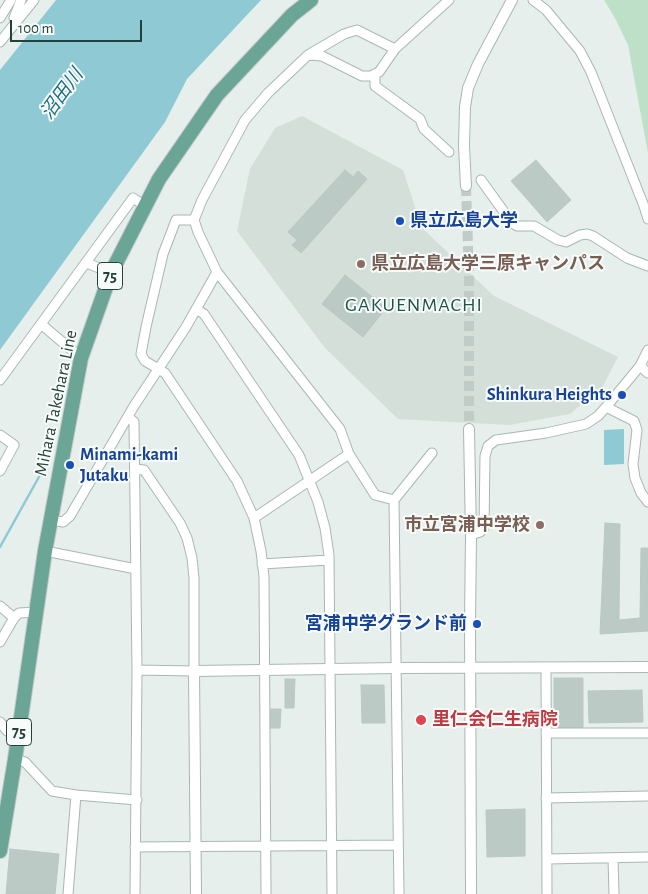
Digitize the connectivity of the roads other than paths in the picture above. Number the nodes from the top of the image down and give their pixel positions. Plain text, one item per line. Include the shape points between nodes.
1 (11, 0) edge
2 (21, 0) edge
3 (34, 0) edge
4 (311, 0) edge
5 (449, 0) edge
6 (512, 0) edge
7 (534, 0) edge
8 (0, 18) edge
9 (17, 21) junction
10 (0, 42) edge
11 (394, 50) junction
12 (308, 55) junction
13 (375, 74) junction
14 (449, 152) dead end
15 (480, 180) dead end
16 (466, 186) tunnel mouth
17 (145, 206) junction
18 (648, 219) edge
19 (194, 220) junction
20 (87, 262) junction
21 (648, 266) edge
22 (217, 272) junction
23 (111, 274) junction
24 (196, 309) junction
25 (42, 324) junction
26 (648, 350) edge
27 (82, 358) junction
28 (640, 366) junction
29 (158, 369) junction
30 (648, 373) edge
31 (0, 380) edge
32 (606, 407) junction
33 (128, 418) junction
34 (469, 429) tunnel mouth
35 (0, 435) edge
36 (432, 453) dead end
37 (349, 454) junction
38 (135, 469) junction
39 (0, 471) edge
40 (310, 480) junction
41 (394, 500) junction
42 (648, 502) edge
43 (254, 518) junction
44 (51, 520) junction
45 (471, 535) junction
46 (45, 551) junction
47 (329, 560) junction
48 (262, 564) junction
49 (136, 569) junction
50 (0, 606) edge
51 (36, 612) junction
52 (14, 618) junction
53 (0, 642) edge
54 (470, 667) junction
55 (648, 667) edge
56 (330, 668) junction
57 (397, 668) junction
58 (546, 668) junction
59 (264, 669) junction
60 (137, 670) junction
61 (194, 671) junction
62 (0, 722) edge
63 (546, 733) junction
64 (648, 733) edge
65 (19, 735) junction
66 (15, 759) junction
67 (76, 795) junction
68 (648, 796) edge
69 (546, 798) junction
70 (137, 800) junction
71 (196, 845) junction
72 (266, 845) junction
73 (398, 845) junction
74 (332, 846) junction
75 (136, 847) junction
76 (0, 851) edge
77 (648, 857) edge
78 (613, 858) junction
79 (547, 859) junction
80 (68, 894) edge
81 (136, 894) edge
82 (196, 894) edge
83 (266, 894) edge
84 (332, 894) edge
85 (399, 894) edge
86 (471, 894) edge
87 (547, 894) edge
88 (614, 894) edge

1 - 8 street
2 - 9 street via 14,18
3 - 9 street
4 - 17 main road, Mihara Takehara Line / 75 via 217,95 159,179
5 - 11 street
6 - 16 street via 468,88 464,146
7 - 18 street via 546,10 584,58
9 - 10 street
11 - 12 street via 357,30
11 - 13 street
12 - 13 street via 322,56 362,76
12 - 19 street via 245,120
13 - 14 street via 375,86 420,119 424,129
15 - 21 street via 512,224 534,226 566,242 587,234 627,258
17 - 20 street via 133,198
17 - 23 main road, Mihara Takehara Line / 75
19 - 22 street
19 - 29 street via 176,220 161,263 141,354 145,361
20 - 23 street
20 - 25 street
22 - 24 street
22 - 37 street via 340,430
23 - 27 main road, Mihara Takehara Line / 75
24 - 29 street
24 - 40 street via 204,314 293,447
25 - 27 street
25 - 31 street
26 - 28 street
27 - 44 main road, Mihara Takehara Line / 75
28 - 30 street
28 - 32 street
29 - 33 street
29 - 43 street via 165,373 237,482
32 - 42 street via 634,421 637,430 635,478
32 - 45 street via 586,424 496,440 488,446 484,456 484,528
33 - 38 street via 134,422
33 - 44 street via 70,516 63,522
34 - 45 street
35 - 39 street via 14,445
36 - 41 street
37 - 40 street
37 - 41 street via 375,495
38 - 49 street
38 - 61 street via 144,470 187,538 194,578
40 - 43 street
40 - 47 street via 325,528
41 - 57 street
43 - 48 street
44 - 46 main road, Mihara Takehara Line / 75
45 - 54 street
46 - 49 street
46 - 51 main road, Mihara Takehara Line / 75
47 - 48 street
47 - 56 street
48 - 59 street
49 - 60 street
50 - 52 street
51 - 52 street via 19,613
51 - 65 main road, Mihara Takehara Line / 75
52 - 53 street
54 - 57 street
54 - 58 street
54 - 86 street
55 - 58 street
56 - 57 street
56 - 59 street
56 - 74 street
57 - 73 street
58 - 63 street
59 - 61 street
59 - 72 street
60 - 61 street
60 - 70 street
61 - 71 street
62 - 65 street via 7,730
63 - 64 street
63 - 69 street
65 - 66 main road, Mihara Takehara Line / 75
66 - 67 street via 25,762 52,791
66 - 76 main road, Mihara Takehara Line / 75
67 - 70 street
67 - 80 street
68 - 69 street
69 - 79 street
70 - 75 street
71 - 72 street
71 - 75 street
71 - 82 street
72 - 74 street
72 - 83 street
73 - 74 street
73 - 85 street
74 - 84 street
75 - 81 street
77 - 78 street
78 - 79 street
78 - 88 street
79 - 87 street

